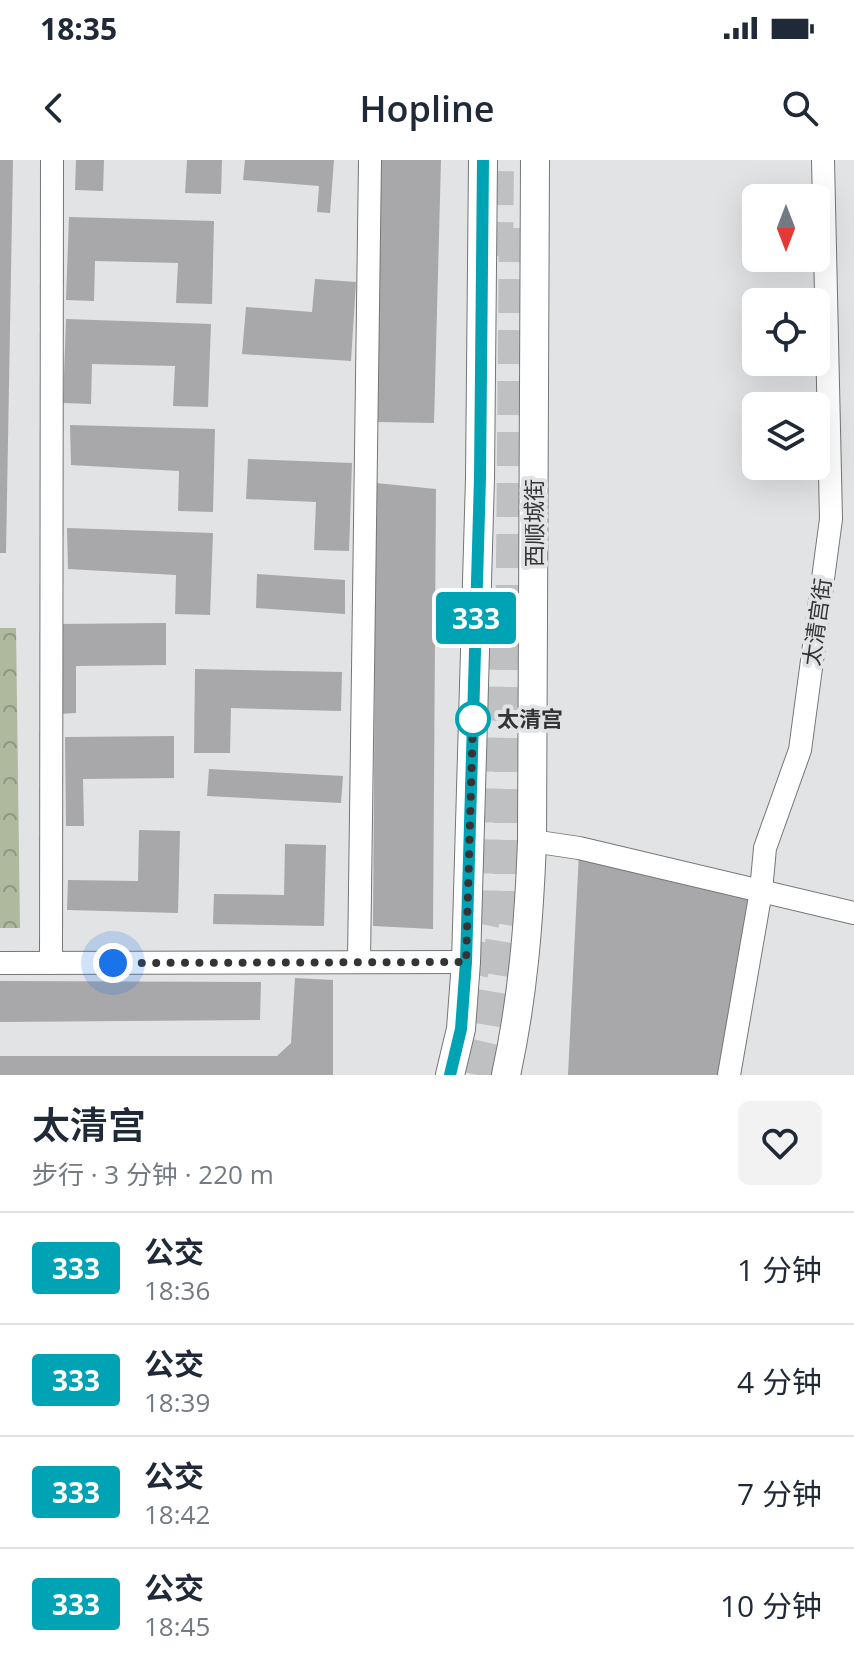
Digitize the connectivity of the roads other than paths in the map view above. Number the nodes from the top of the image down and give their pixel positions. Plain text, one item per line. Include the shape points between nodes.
1 (52, 160) edge
2 (370, 160) edge
3 (483, 160) edge
4 (535, 160) edge
5 (823, 160) edge
6 (532, 841) junction
7 (761, 891) junction
8 (854, 913) edge
9 (359, 962) junction
10 (466, 962) junction
11 (0, 963) edge
12 (51, 963) junction
13 (450, 1075) edge
14 (506, 1075) edge
15 (729, 1075) edge

1 - 12 street
2 - 9 street
3 - 10 main road
4 - 6 main road, 西顺城街
5 - 7 street, 太清宫街 via 831,519 800,750 765,848
6 - 7 street
6 - 14 main road, 西顺城街 via 528,942
7 - 8 street
7 - 15 street, 太清宫街
9 - 10 street
9 - 12 street
10 - 13 main road via 461,1029
11 - 12 street

